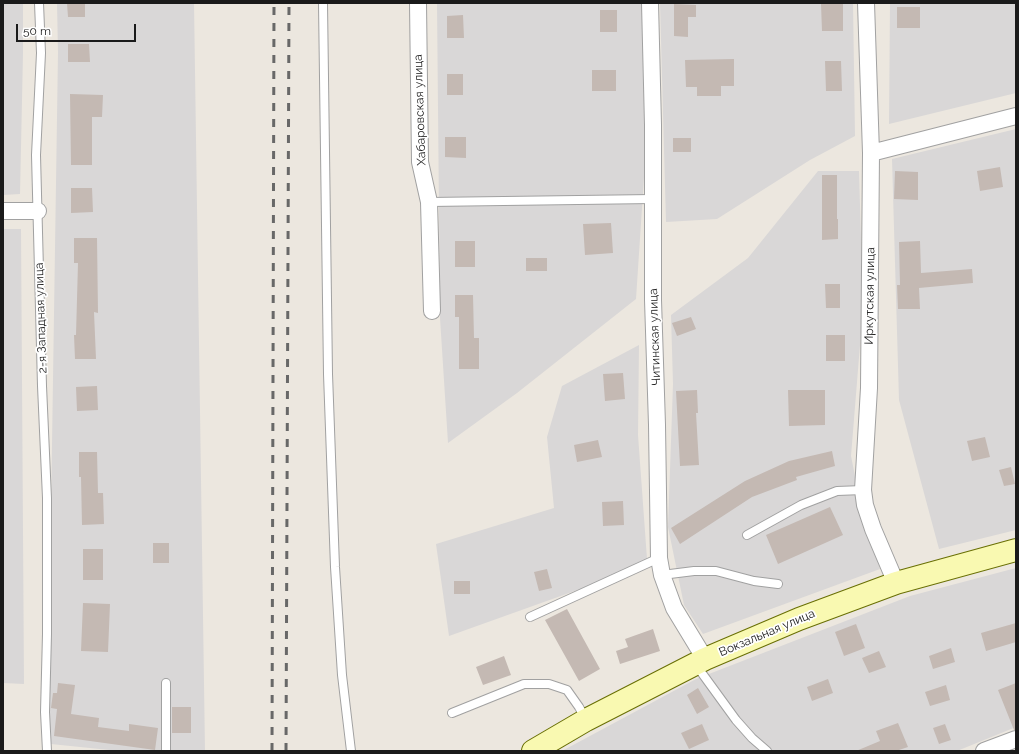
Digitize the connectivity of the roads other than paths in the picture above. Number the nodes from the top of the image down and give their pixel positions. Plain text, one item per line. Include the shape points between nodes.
1 (38, 3) edge
2 (323, 3) edge
3 (418, 3) edge
4 (650, 3) edge
5 (866, 3) edge
6 (1016, 116) edge
7 (871, 153) junction
8 (653, 199) junction
9 (429, 202) junction
10 (38, 211) junction
11 (3, 212) edge
12 (432, 312) dead end
13 (863, 490) junction
14 (747, 535) dead end
15 (1016, 550) edge
16 (659, 558) junction
17 (662, 575) junction
18 (896, 583) junction
19 (778, 584) dead end
20 (530, 618) dead end
21 (700, 662) junction
22 (166, 683) dead end
23 (452, 713) dead end
24 (586, 720) junction
25 (1016, 739) edge
26 (47, 751) edge
27 (166, 751) edge
28 (351, 751) edge
29 (533, 751) edge
30 (767, 751) edge
31 (984, 751) edge

1 - 10 lane, 2-я Западная улица via 41,53 36,155
2 - 28 lane via 328,366 334,536 342,674
3 - 9 street, Хабаровская улица via 420,162
4 - 8 street, Читинская улица
5 - 7 street, Иркутская улица
6 - 7 street
7 - 13 street, Иркутская улица via 869,388
8 - 9 lane
8 - 16 street, Читинская улица
9 - 12 street, Хабаровская улица
10 - 11 street
10 - 26 lane, 2-я Западная улица via 47,498
13 - 14 lane via 837,491 801,505
13 - 18 street, Иркутская улица via 873,529
15 - 18 main road, Вокзальная улица
16 - 17 street, Читинская улица
16 - 20 lane
17 - 19 lane via 694,570 716,571
17 - 21 street, Читинская улица via 674,608
18 - 21 main road, Вокзальная улица via 799,619
21 - 24 main road, Вокзальная улица
21 - 30 lane via 736,720
22 - 27 lane
23 - 24 lane via 524,684 549,684 567,690
24 - 29 main road, Вокзальная улица
25 - 31 street

